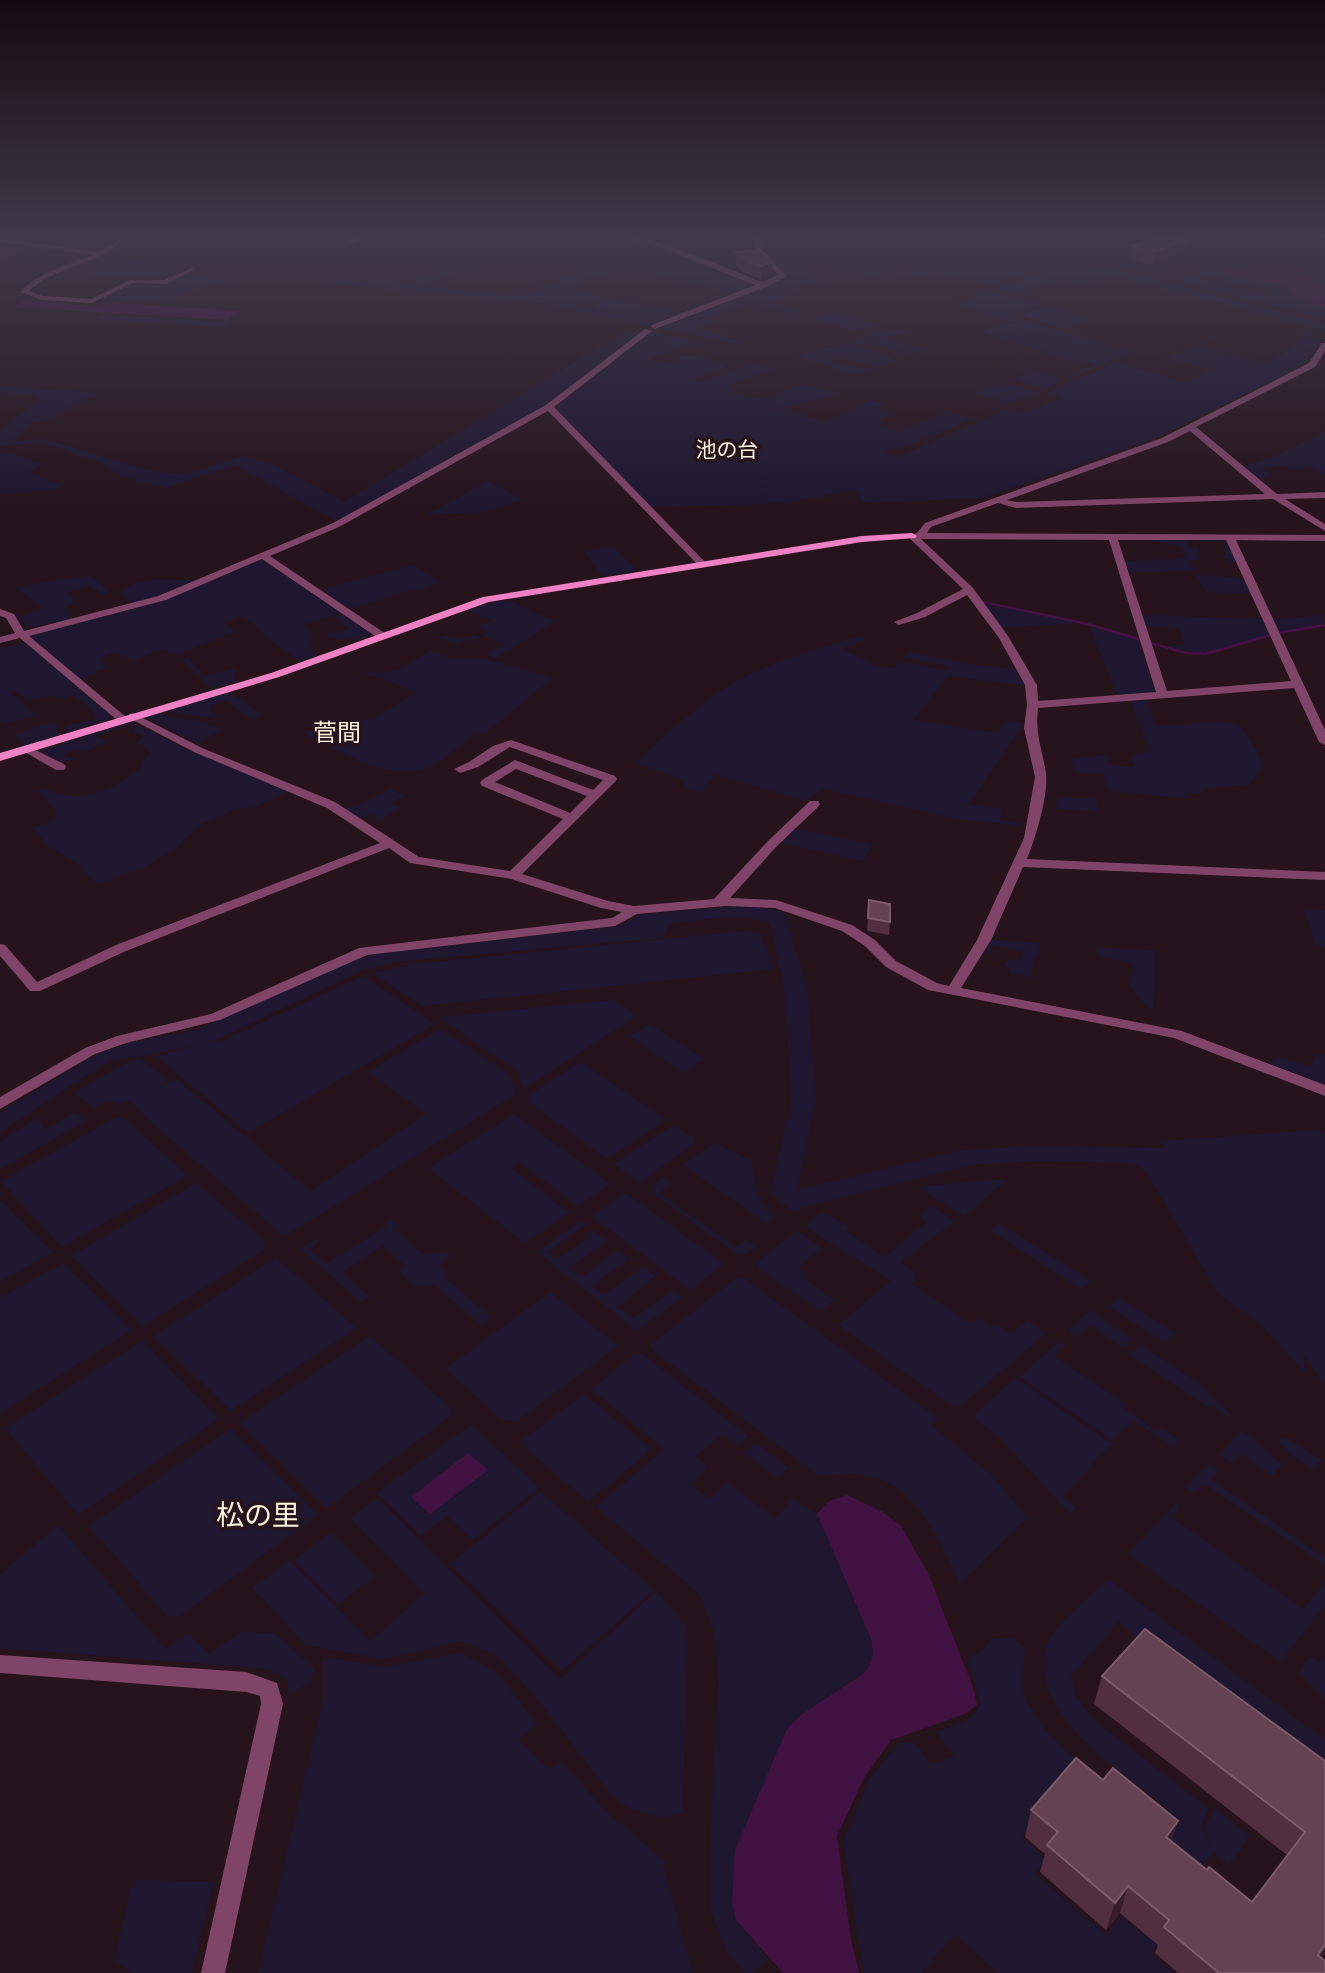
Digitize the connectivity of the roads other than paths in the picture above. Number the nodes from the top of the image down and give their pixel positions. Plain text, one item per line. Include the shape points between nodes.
1 (662, 325) edge
2 (1325, 345) edge
3 (549, 407) junction
4 (1191, 428) junction
5 (1274, 495) junction
6 (1325, 495) edge
7 (998, 500) junction
8 (1325, 528) edge
9 (916, 536) junction
10 (1113, 538) junction
11 (1230, 538) junction
12 (1325, 538) edge
13 (265, 557) junction
14 (702, 564) junction
15 (969, 590) junction
16 (0, 612) edge
17 (899, 622) dead end
18 (20, 633) junction
19 (382, 636) junction
20 (0, 640) edge
21 (1297, 684) junction
22 (1163, 695) junction
23 (1033, 705) junction
24 (127, 717) junction
25 (1325, 742) edge
26 (27, 749) junction
27 (0, 757) edge
28 (60, 767) dead end
29 (460, 769) dead end
30 (596, 795) junction
31 (814, 804) dead end
32 (572, 818) junction
33 (389, 844) junction
34 (1019, 863) junction
35 (513, 875) junction
36 (1325, 876) edge
37 (718, 903) junction
38 (634, 910) junction
39 (0, 948) edge
40 (952, 992) junction
41 (1325, 1091) edge
42 (0, 1104) edge
43 (0, 1664) edge
44 (213, 1973) edge

1 - 3 street
2 - 4 street via 1311,365
3 - 13 street via 338,524
3 - 14 street
4 - 5 street
4 - 7 street
5 - 6 street
5 - 7 street via 1016,505
5 - 8 street
7 - 9 street via 928,525
9 - 10 street
9 - 14 street
9 - 15 street
10 - 11 street
10 - 22 street
11 - 12 street
11 - 21 street
13 - 18 street via 162,598
13 - 19 street
14 - 19 street via 487,599
15 - 17 street
15 - 23 street via 1022,668 1031,685
16 - 18 street via 10,616
18 - 20 street
18 - 24 street
19 - 24 street via 275,675
21 - 22 street
21 - 25 street
22 - 23 street
23 - 34 street via 1030,728 1041,777 1030,838
24 - 26 street
24 - 33 street via 331,805
26 - 27 street
26 - 28 street
29 - 30 street via 470,768 511,743 611,779
30 - 32 street
30 - 32 street via 515,764 486,783
31 - 37 street
32 - 35 street
33 - 35 street via 421,862
33 - 39 street via 121,948 35,988
34 - 36 street
34 - 40 street via 984,940
35 - 38 street
37 - 38 street
37 - 40 street via 767,903 823,918 858,934 907,975
38 - 42 street via 615,922 364,951 215,1017 90,1051
40 - 41 street via 1177,1034
43 - 44 street via 246,1682 270,1690 272,1704

